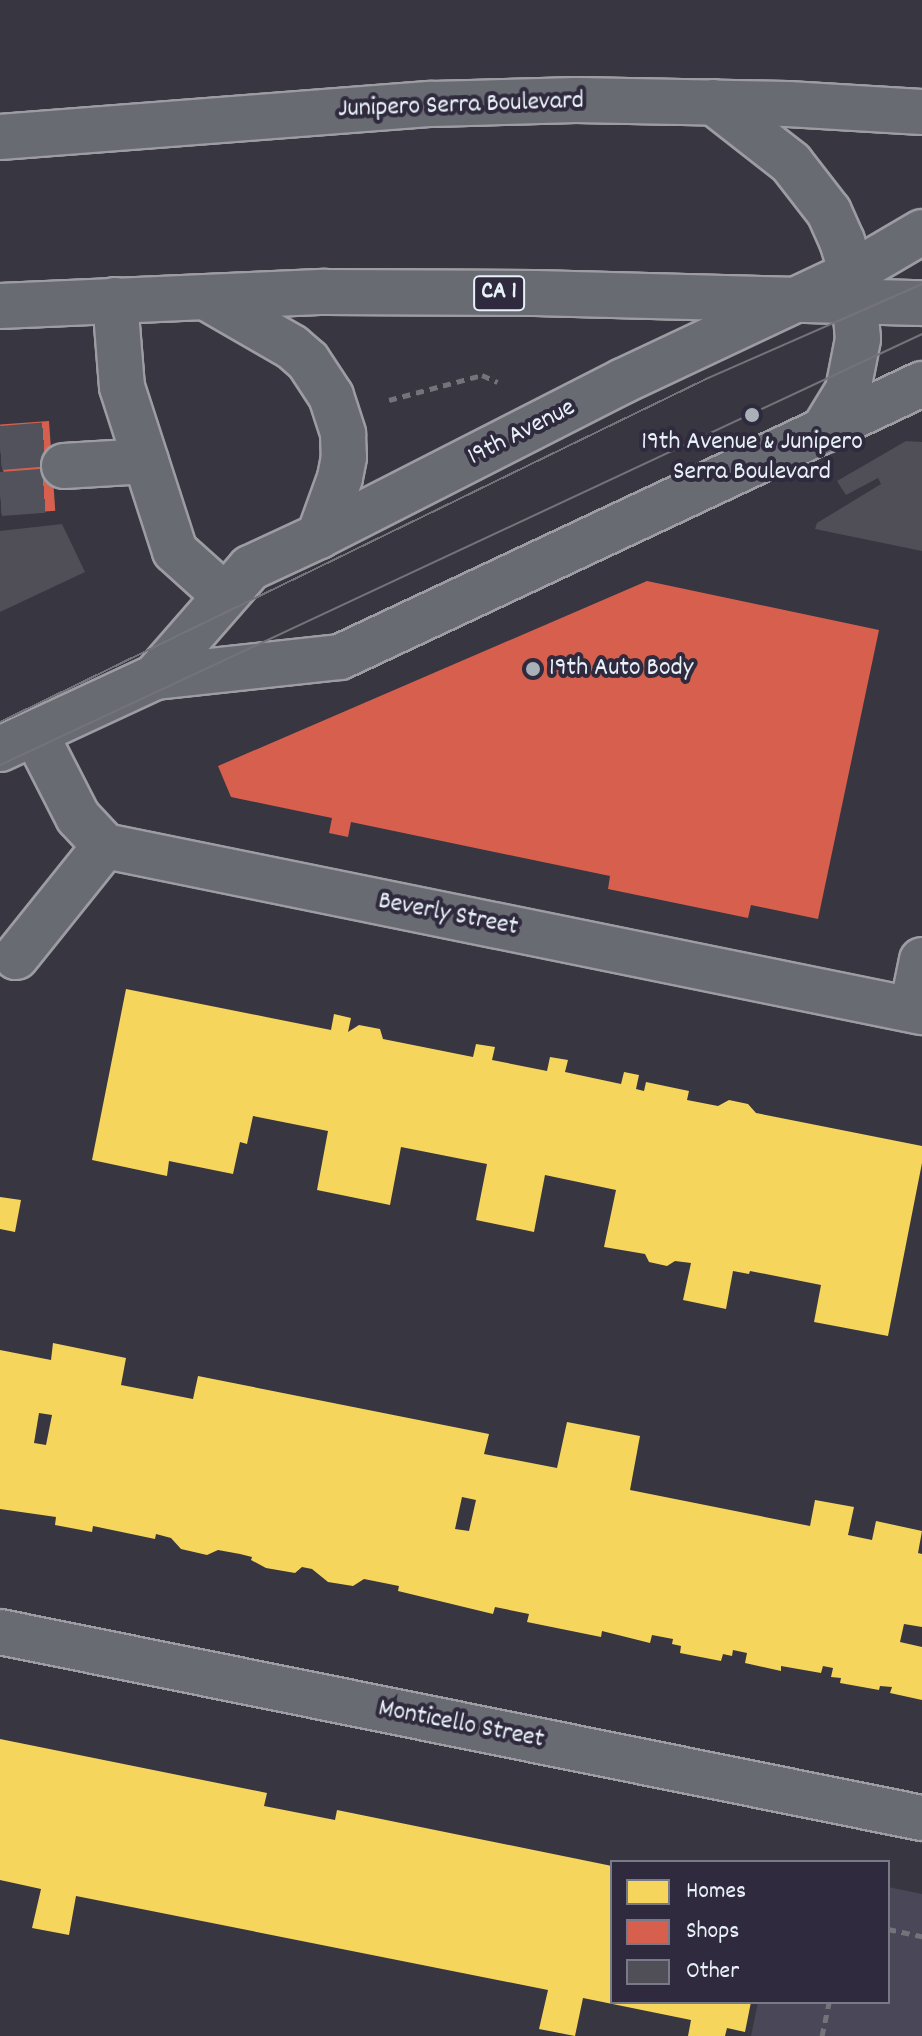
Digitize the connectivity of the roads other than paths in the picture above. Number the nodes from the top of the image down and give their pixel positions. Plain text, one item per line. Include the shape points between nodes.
1 (713, 102) junction
2 (922, 112) edge
3 (0, 137) edge
4 (922, 232) edge
5 (854, 288) junction
6 (203, 295) junction
7 (115, 300) junction
8 (796, 301) junction
9 (922, 303) edge
10 (0, 306) edge
11 (922, 384) edge
12 (823, 431) junction
13 (146, 461) junction
14 (56, 467) tunnel mouth
15 (319, 536) junction
16 (225, 596) junction
17 (155, 677) junction
18 (18, 741) edge
19 (105, 846) junction
20 (16, 957) dead end
21 (922, 960) edge
22 (917, 1010) edge
23 (0, 1632) edge
24 (922, 1818) edge

1 - 2 main road, Junipero Serra Boulevard
1 - 3 main road, Junipero Serra Boulevard via 432,104
1 - 5 main road via 768,142 813,189 838,232
4 - 5 main road
5 - 8 main road, CA 1
5 - 9 main road, CA 1
5 - 12 main road via 858,339 851,378
6 - 7 main road, CA 1
6 - 8 main road, CA 1 via 452,292
6 - 15 main road via 292,347 331,396 344,457
7 - 10 main road, CA 1
7 - 13 main road via 122,387
8 - 15 main road, 19th Avenue via 623,381
11 - 12 main road, 19th Avenue
12 - 17 main road, 19th Avenue via 340,657
13 - 14 main road
13 - 16 main road via 175,551
15 - 16 main road, 19th Avenue via 250,568
16 - 17 main road, 19th Avenue
17 - 18 main road, 19th Avenue
18 - 19 main road
19 - 20 main road
19 - 22 main road, Beverly Street
21 - 22 main road
23 - 24 main road, Monticello Street

